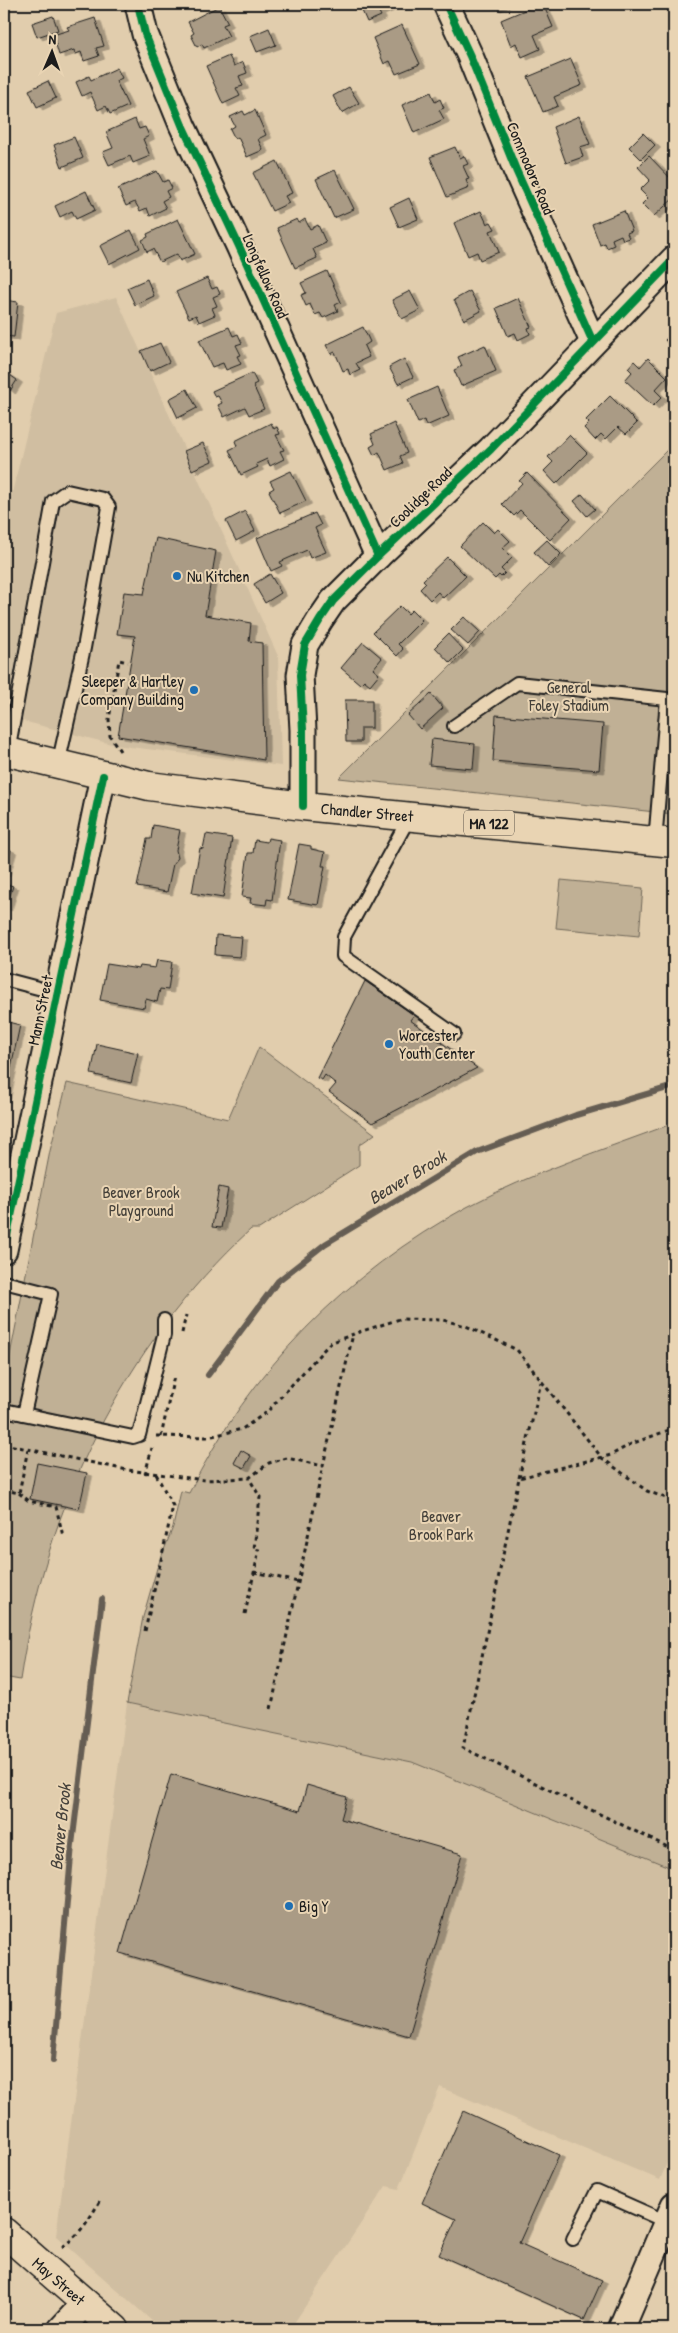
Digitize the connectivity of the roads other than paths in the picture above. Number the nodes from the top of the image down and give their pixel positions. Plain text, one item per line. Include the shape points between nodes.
1 (138, 4) edge
2 (446, 4) edge
3 (674, 259) edge
4 (593, 342) junction
5 (378, 556) junction
6 (454, 726) dead end
7 (668, 741) edge
8 (6, 752) edge
9 (58, 765) junction
10 (103, 776) junction
11 (303, 806) junction
12 (410, 816) junction
13 (665, 842) edge
14 (4, 979) edge
15 (57, 993) junction
16 (454, 1034) dead end
17 (4, 1250) edge
18 (4, 1282) edge
19 (164, 1320) dead end
20 (4, 1410) edge
21 (24, 1414) junction
22 (671, 2214) edge
23 (4, 2232) edge
24 (573, 2239) dead end
25 (85, 2303) junction
26 (62, 2329) edge
27 (115, 2329) edge
28 (621, 2329) edge

1 - 5 street, Longfellow Road via 145,34 182,125
2 - 4 street, Commodore Road
3 - 4 street, Coolidge Road
4 - 5 street, Coolidge Road via 491,449
5 - 11 street, Coolidge Road via 333,602 305,645 300,675
6 - 7 lane via 517,683 667,700
7 - 13 lane
8 - 9 main road, Chandler Street / MA 122
8 - 9 lane via 53,501 67,491 103,499 109,506 84,648
9 - 10 main road, Chandler Street / MA 122
10 - 11 main road, Chandler Street / MA 122 via 149,786
10 - 15 street, Mann Street
11 - 12 main road, Chandler Street / MA 122
12 - 13 main road, Chandler Street / MA 122
12 - 16 lane via 344,937 343,956
14 - 15 lane
15 - 17 street, Mann Street
18 - 21 lane via 51,1294
19 - 21 lane via 164,1335 139,1435 133,1437
20 - 21 lane
22 - 24 lane via 597,2191
22 - 28 street
23 - 25 main road, May Street
25 - 26 street
25 - 27 main road, May Street

